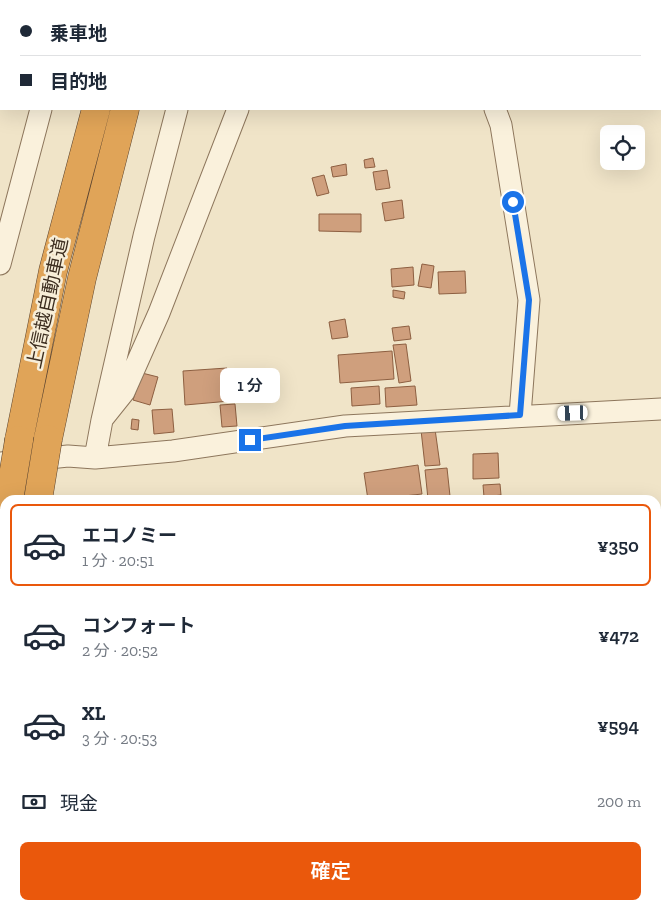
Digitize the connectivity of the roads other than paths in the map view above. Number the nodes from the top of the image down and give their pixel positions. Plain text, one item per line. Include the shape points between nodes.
1 (41, 110) edge
2 (96, 110) edge
3 (125, 110) edge
4 (177, 110) edge
5 (238, 110) edge
6 (496, 110) edge
7 (0, 264) edge
8 (661, 408) edge
9 (520, 415) junction
10 (102, 420) junction
11 (95, 458) junction
12 (0, 463) edge
13 (10, 495) edge
14 (39, 495) edge

1 - 7 street
2 - 13 highway, 上信越自動車道, bridge via 53,271
3 - 14 highway, 上信越自動車道, bridge via 82,278
4 - 10 street
5 - 10 street via 148,340 124,392
6 - 9 street via 529,300
8 - 9 street
9 - 11 street via 345,426 174,451
10 - 11 street
11 - 12 street via 68,456

